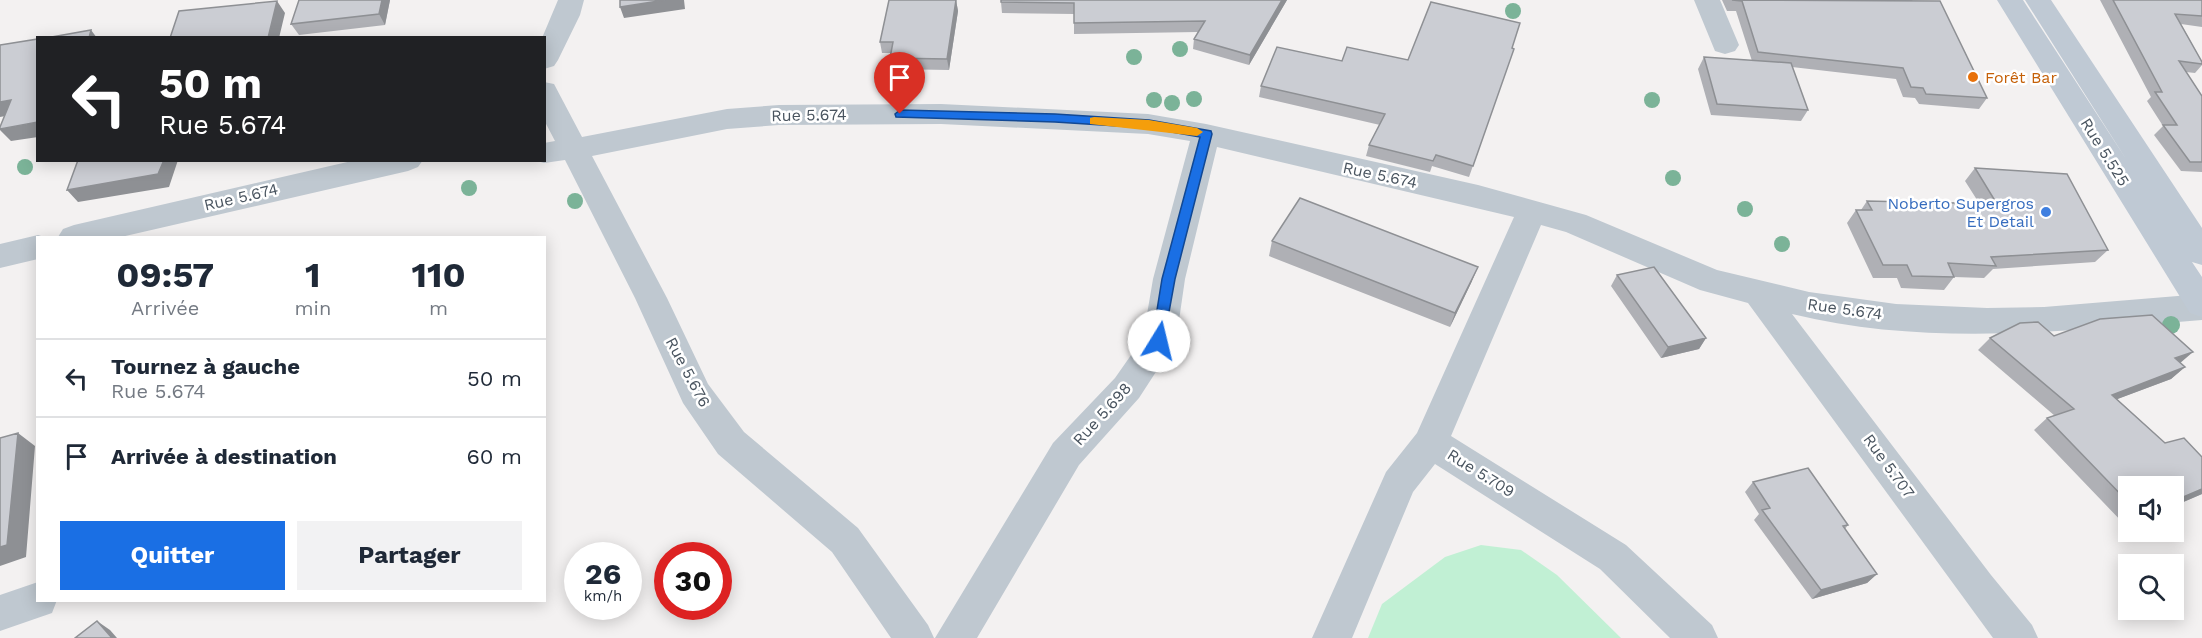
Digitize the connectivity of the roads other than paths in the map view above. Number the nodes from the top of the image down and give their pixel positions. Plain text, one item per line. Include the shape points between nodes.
1 (571, 0) edge
2 (1707, 0) edge
3 (2010, 0) edge
4 (2038, 0) edge
5 (1725, 45) dead end
6 (546, 56) edge
7 (546, 99) edge
8 (1206, 134) junction
9 (559, 152) edge
10 (399, 162) edge
11 (1532, 212) junction
12 (78, 236) edge
13 (36, 247) edge
14 (2202, 253) edge
15 (0, 256) edge
16 (1760, 295) junction
17 (2202, 305) edge
18 (1431, 442) junction
19 (36, 601) edge
20 (0, 613) edge
21 (914, 638) edge
22 (955, 638) edge
23 (1332, 638) edge
24 (1698, 638) edge
25 (2018, 638) edge

1 - 6 street
2 - 5 street
3 - 17 street, Rue 5.525
4 - 14 street, Rue 5.525
7 - 9 street, Rue 5.676
8 - 9 street, Rue 5.674 via 1149,124 1055,118 779,115 727,119
8 - 11 street, Rue 5.674
8 - 22 street, Rue 5.698 via 1169,279 1159,341 1127,388 1066,454
9 - 21 street, Rue 5.676 via 651,298 695,393 731,443 845,540
10 - 12 street, Rue 5.674
11 - 16 street, Rue 5.674 via 1575,223 1711,281
11 - 18 street, Rue 5.709
13 - 15 street
16 - 17 street, Rue 5.674 via 1896,316 1987,321 2044,320
16 - 25 street, Rue 5.707
18 - 23 street via 1399,483
18 - 24 street, Rue 5.709 via 1613,557
19 - 20 street

